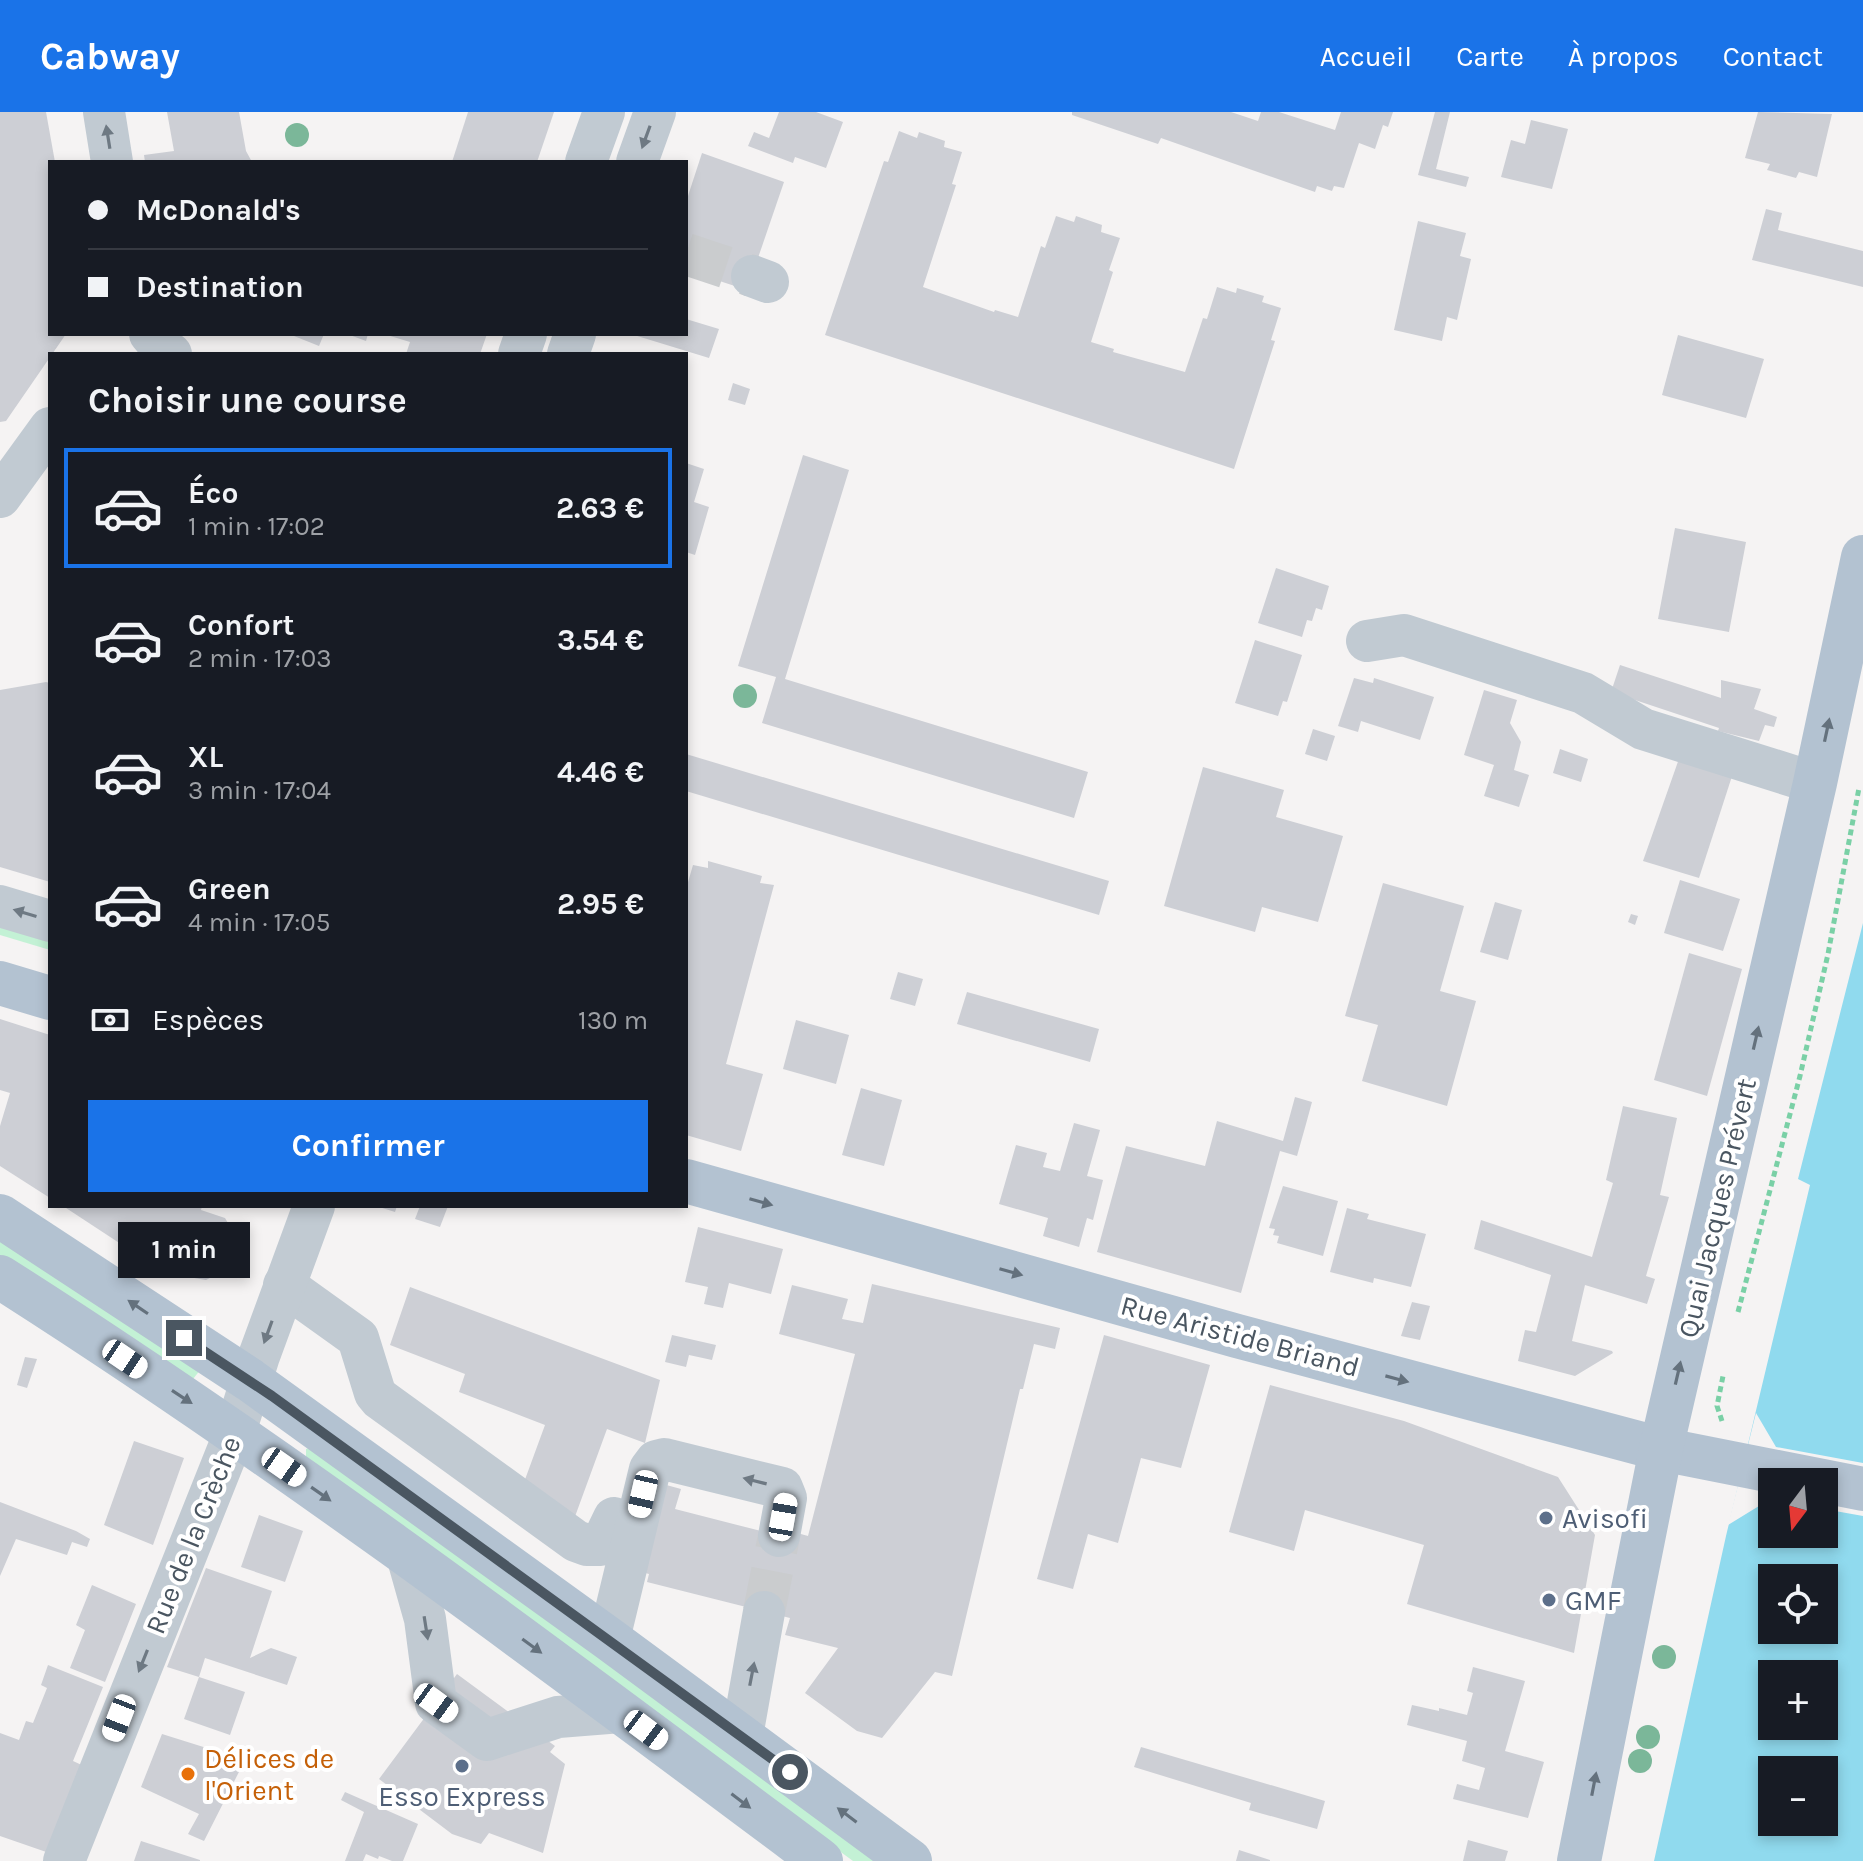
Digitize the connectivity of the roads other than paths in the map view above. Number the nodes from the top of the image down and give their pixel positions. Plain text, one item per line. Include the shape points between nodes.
1 (104, 112) edge
2 (604, 112) edge
3 (655, 112) edge
4 (112, 160) edge
5 (587, 160) edge
6 (638, 160) edge
7 (152, 336) edge
8 (168, 352) edge
9 (48, 431) edge
10 (0, 497) edge
11 (1863, 557) edge
12 (1367, 641) dead end
13 (1815, 783) junction
14 (0, 906) edge
15 (48, 920) edge
16 (0, 983) edge
17 (48, 997) edge
18 (688, 1182) edge
19 (313, 1208) edge
20 (0, 1216) edge
21 (0, 1277) edge
22 (284, 1285) junction
23 (250, 1380) junction
24 (235, 1432) junction
25 (1661, 1449) junction
26 (1863, 1489) edge
27 (614, 1518) dead end
28 (779, 1536) tunnel mouth
29 (407, 1555) junction
30 (764, 1612) tunnel mouth
31 (609, 1639) junction
32 (621, 1712) junction
33 (742, 1736) junction
34 (64, 1861) edge
35 (821, 1861) edge
36 (910, 1861) edge
37 (1579, 1861) edge

4 -> 1 street
2 - 5 street
3 -> 6 street
7 - 8 street
9 - 10 street
13 -> 11 main road, Quai Jacques Prévert
12 - 13 street via 1404,635 1583,693 1643,729
25 -> 13 main road, Quai Jacques Prévert
15 -> 14 street
16 - 17 main road
18 -> 25 main road, Rue Aristide Briand
19 - 22 street, Rue de la Crèche
23 -> 20 main road
21 -> 24 main road
22 -> 23 street, Rue de la Crèche
22 - 27 street via 358,1338 380,1399 576,1541 601,1545
23 - 24 street, Rue de la Crèche
23 - 31 main road
24 -> 29 main road
24 -> 34 street, Rue de la Crèche
25 - 26 main road, Rue Aristide Briand via 1734,1447 1798,1476
37 -> 25 main road, Quai Jacques Prévert
28 -> 31 street via 786,1498 782,1488 656,1461
29 -> 32 main road
29 -> 32 street via 425,1619 436,1703 487,1740 558,1717
33 -> 30 street
31 - 33 main road
32 -> 35 main road
36 -> 33 main road

